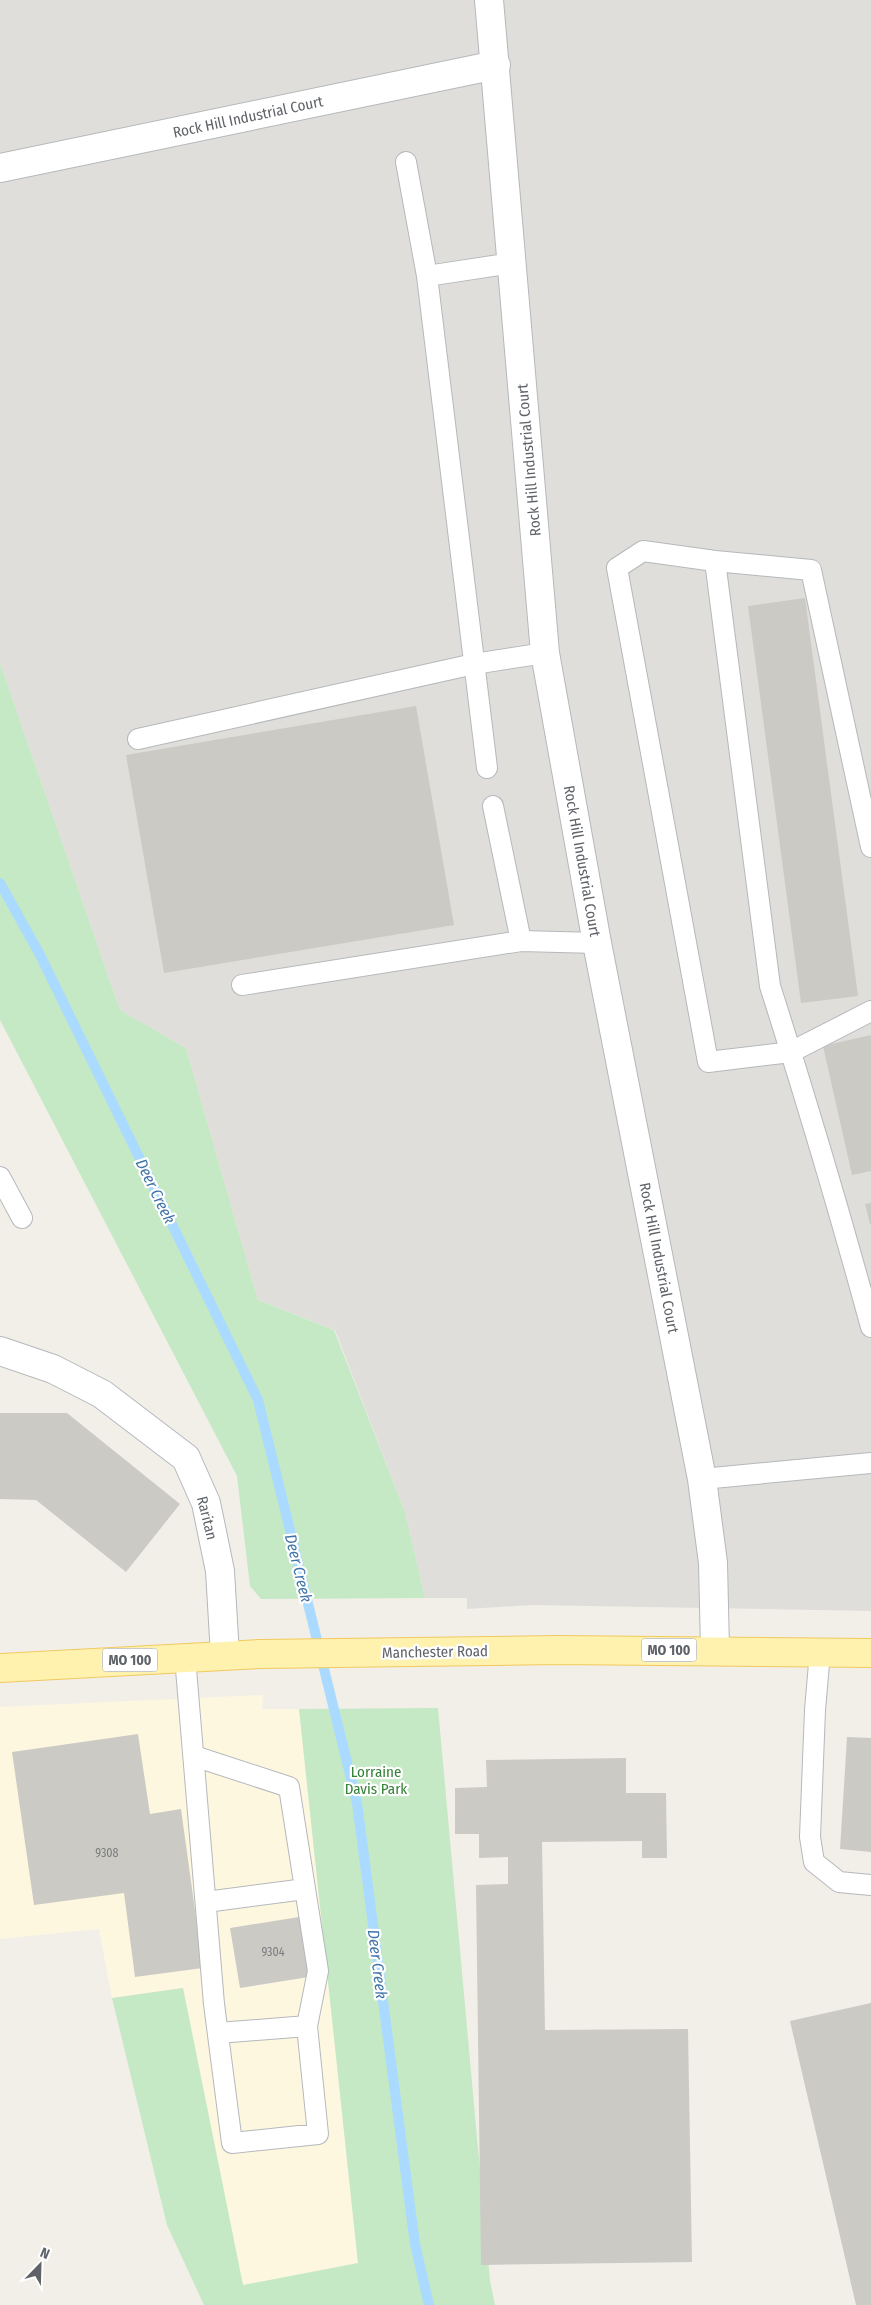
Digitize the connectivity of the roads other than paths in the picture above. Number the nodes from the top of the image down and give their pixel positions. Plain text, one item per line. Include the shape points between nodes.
1 (489, 0) edge
2 (496, 65) junction
3 (406, 162) dead end
4 (0, 168) edge
5 (512, 263) junction
6 (427, 276) junction
7 (715, 561) junction
8 (545, 653) junction
9 (474, 664) junction
10 (138, 739) dead end
11 (487, 768) dead end
12 (493, 806) dead end
13 (871, 847) edge
14 (521, 941) junction
15 (597, 943) junction
16 (242, 985) dead end
17 (871, 1011) edge
18 (791, 1052) junction
19 (0, 1177) edge
20 (22, 1218) dead end
21 (871, 1327) edge
22 (0, 1351) edge
23 (871, 1463) edge
24 (702, 1479) junction
25 (715, 1650) junction
26 (820, 1652) junction
27 (871, 1653) edge
28 (225, 1655) junction
29 (185, 1657) junction
30 (0, 1668) edge
31 (194, 1756) junction
32 (871, 1885) edge
33 (305, 1889) junction
34 (206, 1902) junction
35 (307, 2026) junction
36 (218, 2033) junction

1 - 2 street, Rock Hill Industrial Court
2 - 4 street, Rock Hill Industrial Court
2 - 5 street, Rock Hill Industrial Court
3 - 6 lane
5 - 6 lane
5 - 8 street, Rock Hill Industrial Court
6 - 9 lane
7 - 13 lane via 811,570
7 - 18 lane via 770,986
7 - 18 lane via 643,551 617,568 708,1062
8 - 9 lane
8 - 15 street, Rock Hill Industrial Court
9 - 10 lane
9 - 11 lane
12 - 14 lane
14 - 15 lane
14 - 16 lane
15 - 24 street, Rock Hill Industrial Court
17 - 18 lane
18 - 21 lane via 831,1179
19 - 20 lane
22 - 28 street, Raritan via 53,1369 102,1394 186,1458 206,1503 220,1572
23 - 24 lane
24 - 25 street, Rock Hill Industrial Court via 713,1563
25 - 26 main road, Manchester Road / MO 100
25 - 28 main road, Manchester Road / MO 100
26 - 27 main road, Manchester Road / MO 100
26 - 32 lane via 810,1837 814,1862 839,1882
28 - 29 main road, Manchester Road / MO 100
29 - 30 main road, Manchester Road / MO 100
29 - 31 lane
31 - 33 lane via 289,1787
31 - 34 lane
33 - 34 lane
33 - 35 lane via 318,1970
34 - 36 lane
35 - 36 lane
35 - 36 lane via 318,2134 232,2143

